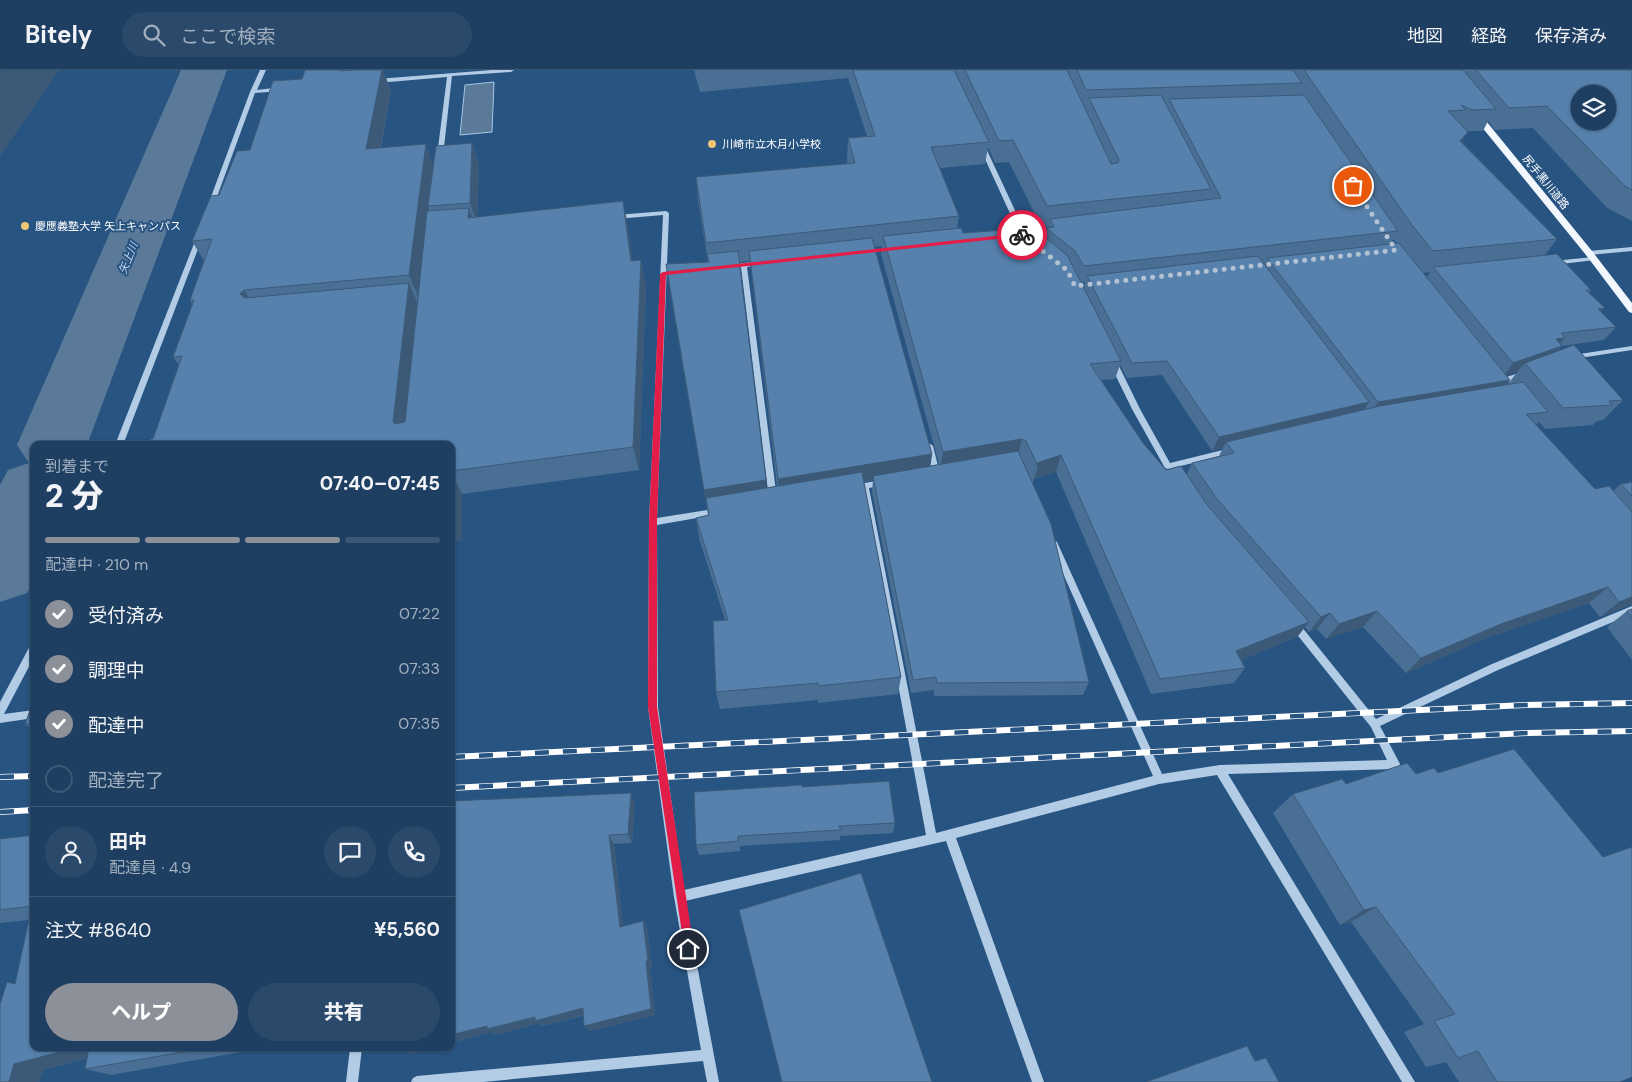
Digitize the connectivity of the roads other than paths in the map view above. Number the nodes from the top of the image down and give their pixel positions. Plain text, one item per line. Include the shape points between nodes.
1 (263, 70) edge
2 (511, 70) edge
3 (450, 75) junction
4 (369, 82) edge
5 (292, 88) edge
6 (253, 92) junction
7 (1472, 108) edge
8 (979, 140) edge
9 (439, 163) edge
10 (210, 209) edge
11 (607, 217) edge
12 (203, 227) edge
13 (1023, 235) junction
14 (1013, 236) edge
15 (1031, 237) edge
16 (1632, 249) edge
17 (1591, 256) junction
18 (772, 262) edge
19 (1544, 264) edge
20 (744, 265) junction
21 (717, 268) edge
22 (1632, 310) edge
23 (1632, 348) edge
24 (1110, 356) edge
25 (1569, 358) edge
26 (1534, 369) edge
27 (1495, 374) edge
28 (926, 437) edge
29 (121, 441) edge
30 (1235, 450) edge
31 (937, 474) edge
32 (892, 482) edge
33 (865, 486) junction
34 (847, 489) edge
35 (773, 502) edge
36 (727, 509) edge
37 (653, 522) junction
38 (1049, 534) edge
39 (1632, 610) edge
40 (1289, 618) edge
41 (30, 655) edge
42 (0, 712) edge
43 (30, 715) edge
44 (0, 719) edge
45 (1374, 724) junction
46 (1220, 770) junction
47 (1159, 779) junction
48 (949, 835) junction
49 (932, 838) junction
50 (679, 897) junction
51 (356, 1051) edge
52 (707, 1054) junction
53 (352, 1082) edge
54 (417, 1082) edge
55 (713, 1082) edge
56 (1038, 1082) edge
57 (1409, 1082) edge

1 - 6 street
2 - 3 street
3 - 4 street via 380,78
3 - 9 street
5 - 6 street
6 - 10 street
7 - 17 main road, 尻手黒川道路
8 - 13 street
11 - 37 street via 666,213 668,273
12 - 29 street
13 - 14 street
13 - 15 street
16 - 17 street
17 - 19 street
17 - 22 main road, 尻手黒川道路
18 - 20 street
20 - 21 street
20 - 35 street
23 - 25 street
24 - 30 street via 1171,470
26 - 27 street via 1503,385
28 - 31 street
32 - 33 street
33 - 34 street
33 - 49 street
36 - 37 street
37 - 50 street via 653,707
38 - 47 street
39 - 45 street via 1495,667
40 - 45 street
41 - 42 street
43 - 44 street
45 - 46 street via 1395,764
46 - 47 street
46 - 57 street
47 - 48 street
48 - 49 street
48 - 56 street
49 - 50 street
50 - 52 street
51 - 53 street
52 - 54 street
52 - 55 street

